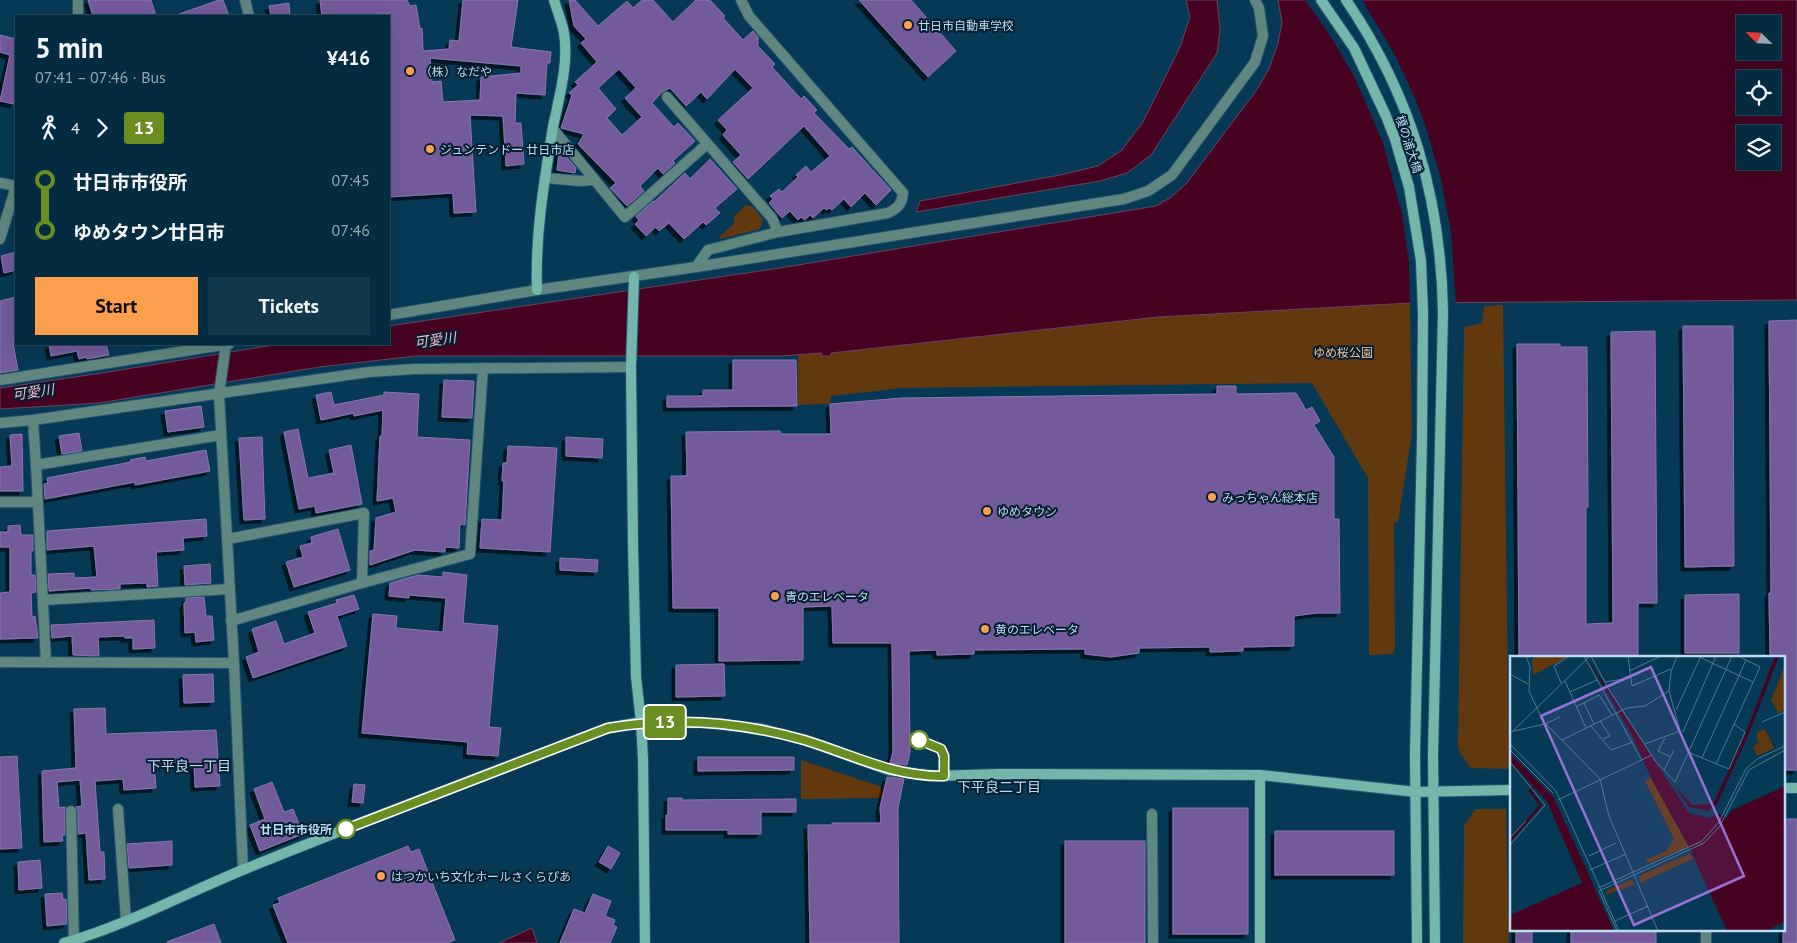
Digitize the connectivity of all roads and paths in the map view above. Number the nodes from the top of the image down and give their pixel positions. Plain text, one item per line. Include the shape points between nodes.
1 (78, 0) edge
2 (245, 0) edge
3 (554, 0) edge
4 (741, 0) edge
5 (1255, 0) edge
6 (1321, 0) edge
7 (1346, 0) edge
8 (78, 15) edge
9 (249, 15) edge
10 (668, 96) dead end
11 (553, 129) junction
12 (707, 144) junction
13 (545, 178) junction
14 (593, 180) junction
15 (0, 183) edge
16 (15, 186) edge
17 (15, 189) edge
18 (778, 232) junction
19 (0, 239) edge
20 (696, 267) junction
21 (633, 281) junction
22 (537, 290) junction
23 (390, 316) edge
24 (221, 345) edge
25 (227, 345) edge
26 (632, 362) junction
27 (482, 368) junction
28 (0, 380) edge
29 (220, 391) junction
30 (33, 420) junction
31 (0, 423) edge
32 (221, 435) junction
33 (36, 465) junction
34 (0, 502) edge
35 (37, 502) junction
36 (228, 539) junction
37 (362, 582) junction
38 (230, 589) junction
39 (44, 600) junction
40 (232, 621) junction
41 (0, 662) edge
42 (46, 662) junction
43 (234, 663) junction
44 (641, 722) junction
45 (1260, 775) junction
46 (1784, 788) edge
47 (1797, 788) edge
48 (1510, 790) edge
49 (1434, 791) junction
50 (1416, 792) junction
51 (118, 809) dead end
52 (71, 811) dead end
53 (1152, 814) dead end
54 (243, 870) junction
55 (126, 920) junction
56 (1706, 930) edge
57 (70, 942) edge
58 (645, 943) edge
59 (1154, 943) edge
60 (1260, 943) edge
61 (1417, 943) edge
62 (1435, 943) edge
63 (1706, 943) edge

1 - 8 street
2 - 9 street
3 - 11 street via 564,33 564,57
4 - 18 street via 749,16 903,193 897,209 888,213
5 - 20 street via 1263,36 1255,62 1172,175 1148,191 1124,199
6 - 50 street, 榎の浦大橋 via 1366,70 1395,139 1409,187 1422,261 1424,312
7 - 49 street, 榎の浦大橋 via 1370,38 1405,108 1432,199 1441,260 1443,312
10 - 12 street
11 - 13 street
11 - 14 street
12 - 14 street via 625,217
12 - 18 street via 772,218
13 - 14 street
13 - 22 street via 538,221
15 - 16 street
17 - 19 street
18 - 20 street via 708,250
20 - 21 street
21 - 22 street
21 - 26 street
22 - 23 street
24 - 28 street
25 - 29 street
26 - 27 street
26 - 44 street via 636,677
27 - 29 street via 368,372
27 - 37 street via 470,554
29 - 30 street
29 - 32 street
30 - 31 street
30 - 33 street
32 - 33 street
32 - 36 street
33 - 35 street
34 - 35 street
35 - 39 street
36 - 37 street via 364,513
36 - 38 street
37 - 40 street
38 - 39 street
38 - 40 street
39 - 42 street
40 - 43 street
41 - 42 street
42 - 43 street
43 - 54 street
44 - 45 street via 708,723 762,729 805,740 890,770 934,776
44 - 54 street via 608,728
44 - 58 street
45 - 50 street
45 - 60 street
46 - 47 street
48 - 49 street
49 - 50 street
49 - 62 street, 榎の浦大橋
50 - 61 street, 榎の浦大橋
51 - 55 street
52 - 57 street
53 - 59 street
54 - 55 street
55 - 57 street
56 - 63 street

